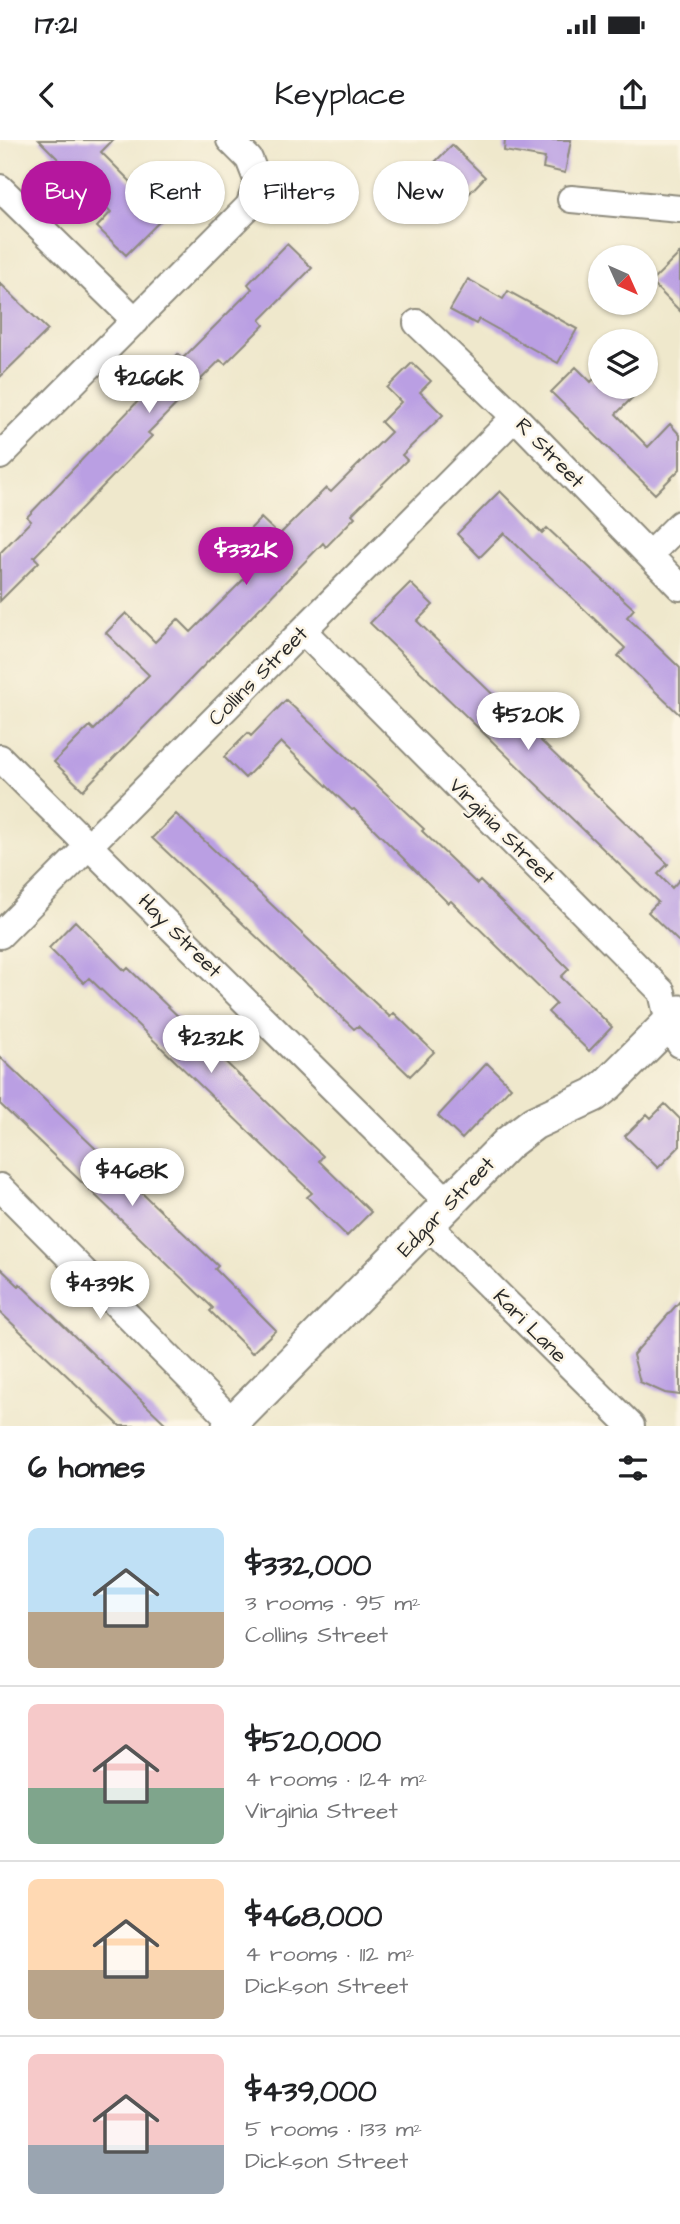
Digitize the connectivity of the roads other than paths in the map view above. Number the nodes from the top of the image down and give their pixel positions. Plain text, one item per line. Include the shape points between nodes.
1 (230, 140) edge
2 (0, 188) edge
3 (571, 199) dead end
4 (680, 209) edge
5 (136, 321) junction
6 (417, 323) dead end
7 (515, 417) junction
8 (0, 456) edge
9 (680, 524) edge
10 (649, 555) junction
11 (680, 587) edge
12 (303, 631) junction
13 (0, 758) edge
14 (89, 845) junction
15 (0, 936) edge
16 (676, 1026) edge
17 (0, 1187) edge
18 (438, 1214) junction
19 (231, 1424) edge
20 (631, 1426) edge

1 - 5 street via 248,159 258,182 249,206
2 - 5 street
3 - 4 street
5 - 8 street
6 - 7 street, R Street
7 - 10 street, R Street
7 - 12 street, Collins Street
9 - 10 street
10 - 11 street, R Street
12 - 14 street, Collins Street
12 - 16 street, Virginia Street via 662,992
13 - 14 street, Hay Street
14 - 15 street, Collins Street
14 - 18 street, Hay Street
16 - 18 street, Edgar Street via 594,1095 534,1123
17 - 19 street
18 - 19 street, Edgar Street
18 - 20 street, Kari Lane

